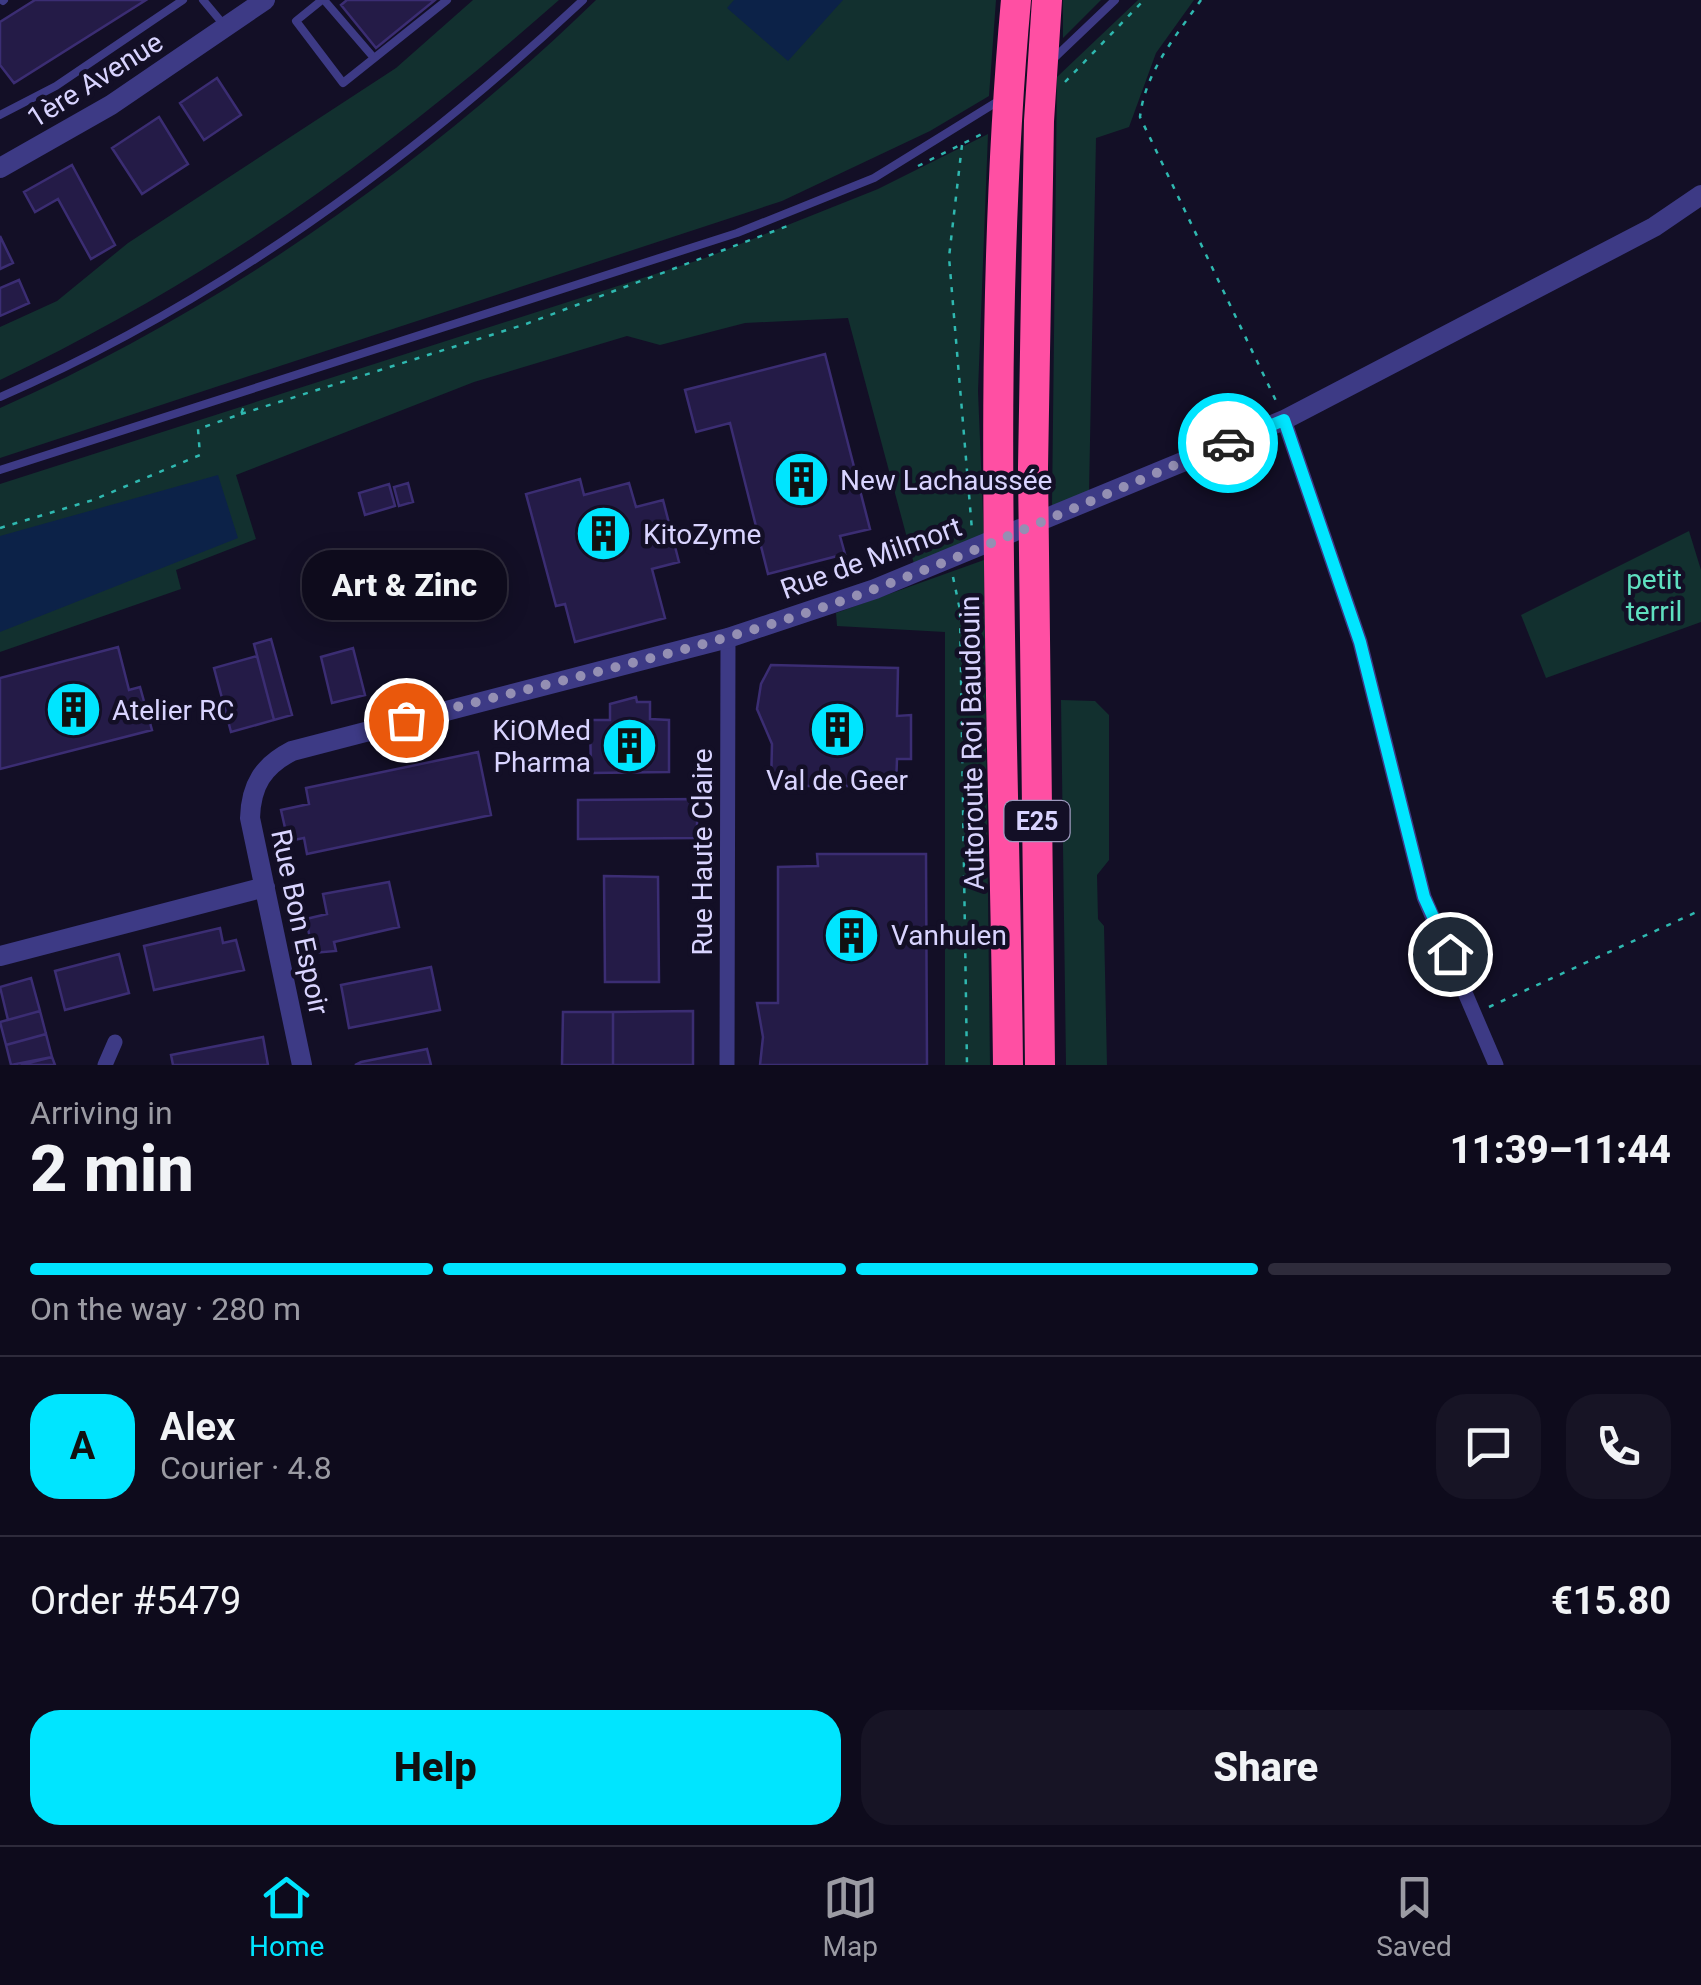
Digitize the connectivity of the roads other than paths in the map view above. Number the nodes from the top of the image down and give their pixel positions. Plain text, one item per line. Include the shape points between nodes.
1 (183, 0) edge
2 (203, 0) edge
3 (265, 0) edge
4 (323, 0) edge
5 (447, 0) edge
6 (582, 0) edge
7 (1116, 0) edge
8 (1047, 5) edge
9 (1015, 13) edge
10 (227, 28) junction
11 (374, 58) junction
12 (0, 115) edge
13 (0, 168) edge
14 (1701, 195) edge
15 (0, 397) edge
16 (1284, 420) junction
17 (0, 470) edge
18 (728, 638) junction
19 (253, 790) joint
20 (266, 886) junction
21 (0, 956) edge
22 (115, 1042) dead end
23 (105, 1065) edge
24 (302, 1065) edge
25 (726, 1065) edge
26 (1008, 1065) edge
27 (1040, 1065) edge
28 (1496, 1065) edge

1 - 12 lane via 56,86
2 - 10 lane
3 - 10 street, 1ère Avenue
4 - 11 lane
4 - 11 lane via 296,22 344,83
5 - 11 lane
6 - 15 lane via 473,97 245,264
7 - 17 lane via 1037,73 874,178 737,233
8 - 27 highway, E25 via 1032,468
9 - 26 highway, Autoroute Roi Baudouin / E25 via 1000,472
10 - 13 street, 1ère Avenue via 111,106
14 - 16 street, Rue de Milmort via 1654,228
16 - 18 street, Rue de Milmort via 950,560
16 - 28 street via 1360,642 1424,897
18 - 19 street, Rue de Milmort via 292,750 273,761
18 - 25 street, Rue Haute Claire
19 - 20 street, Rue Bon Espoir via 250,818
20 - 21 street
20 - 24 street, Rue Bon Espoir
22 - 23 street

